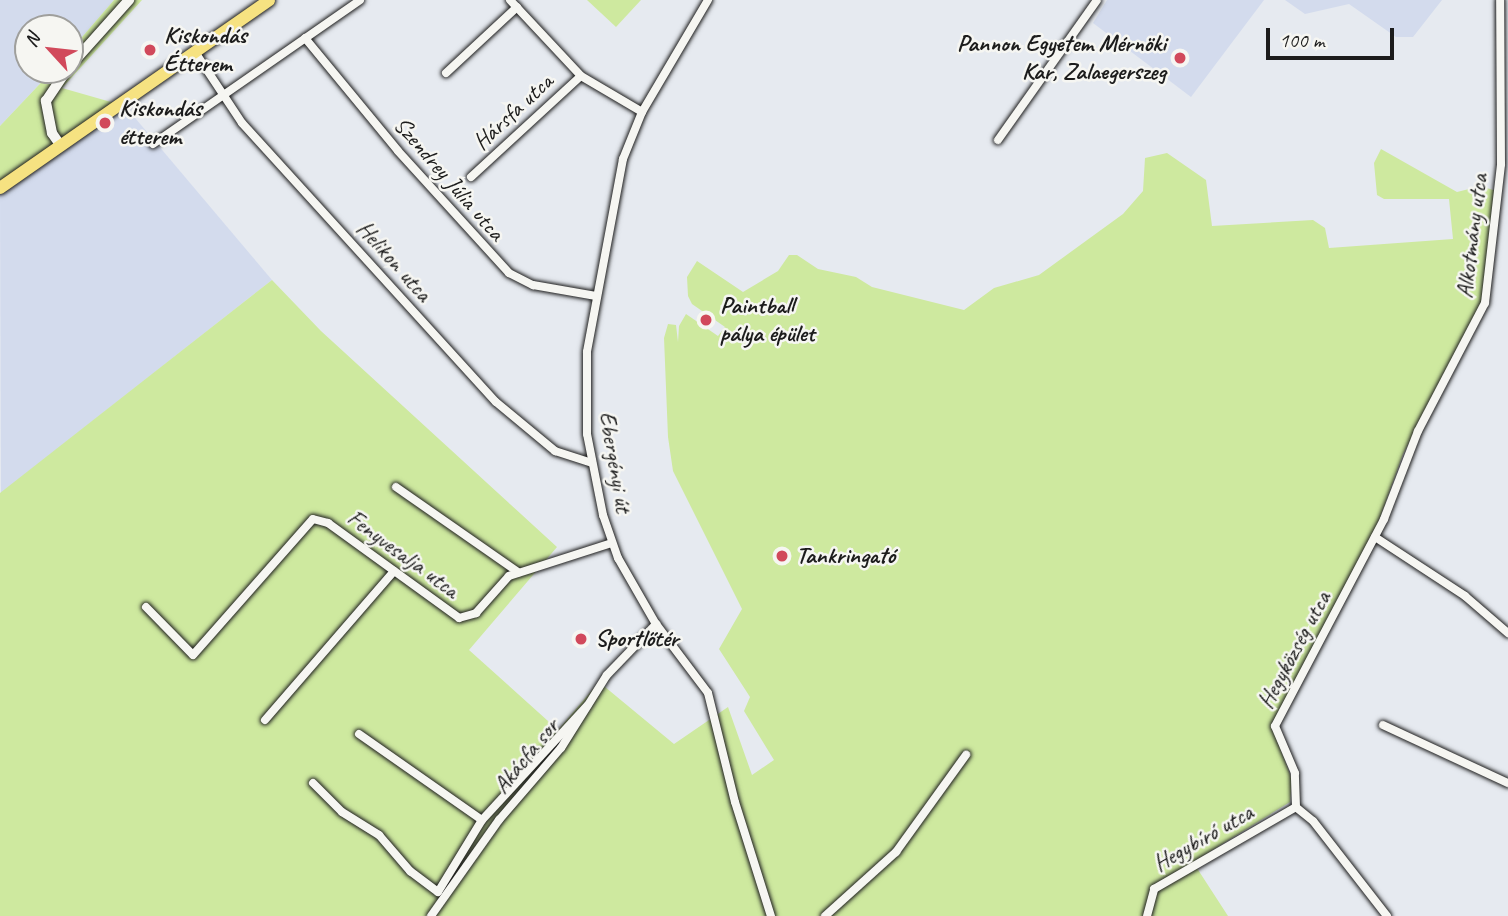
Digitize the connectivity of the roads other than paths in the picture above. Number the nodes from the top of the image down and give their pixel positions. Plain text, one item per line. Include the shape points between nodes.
1 (130, 0) edge
2 (360, 0) edge
3 (510, 0) edge
4 (708, 0) edge
5 (1097, 0) edge
6 (1500, 0) edge
7 (265, 1) edge
8 (517, 7) junction
9 (305, 38) junction
10 (84, 51) edge
11 (195, 52) junction
12 (446, 73) dead end
13 (581, 76) junction
14 (57, 84) edge
15 (223, 95) junction
16 (642, 112) junction
17 (998, 140) dead end
18 (153, 145) dead end
19 (61, 146) junction
20 (471, 177) dead end
21 (0, 188) edge
22 (596, 296) junction
23 (592, 463) junction
24 (396, 487) dead end
25 (1375, 537) junction
26 (612, 543) junction
27 (394, 570) junction
28 (518, 572) junction
29 (146, 607) dead end
30 (656, 624) junction
31 (1508, 633) edge
32 (587, 706) junction
33 (265, 720) dead end
34 (1383, 724) dead end
35 (359, 734) dead end
36 (966, 755) dead end
37 (313, 783) dead end
38 (1508, 783) edge
39 (1296, 807) junction
40 (482, 820) junction
41 (431, 916) edge
42 (771, 916) edge
43 (825, 916) edge
44 (1147, 916) edge
45 (1387, 916) edge

1 - 10 street
2 - 9 street
3 - 8 street
4 - 16 street, Ebergényi út
5 - 17 street
6 - 25 street, Alkotmány utca via 1501,164 1485,303 1418,430
7 - 11 main road
8 - 12 street
8 - 13 street
9 - 15 street
9 - 22 street, Szendrey Júlia utca via 398,151 509,273 533,285
11 - 15 street, Helikon utca
11 - 19 main road
13 - 16 street
13 - 20 street, Hársfa utca
14 - 19 street via 46,101 52,133
15 - 18 street
15 - 23 street, Helikon utca via 242,123 496,402 555,451
16 - 22 street, Ebergényi út via 616,185
19 - 21 main road
22 - 23 street, Ebergényi út via 586,378
23 - 26 street, Ebergényi út
24 - 28 street
25 - 31 street via 1465,596
25 - 39 street, Hegyközség utca via 1277,721 1276,733 1295,773
26 - 28 street, Fenyvesalja utca
26 - 30 street, Ebergényi út
27 - 28 street, Fenyvesalja utca via 453,615 465,618
27 - 29 street, Fenyvesalja utca via 328,523 313,519 193,654
27 - 33 street
30 - 32 street, Akácfa sor via 607,675
30 - 42 street, Ebergényi út via 708,693 731,789
32 - 40 street
32 - 41 street, Akácfa sor via 561,748 499,820
34 - 38 street
35 - 40 street
36 - 43 street via 896,852
37 - 40 street via 342,812 379,835 410,871 438,892
39 - 44 street, Hegybíró utca via 1154,889
39 - 45 street via 1320,828

